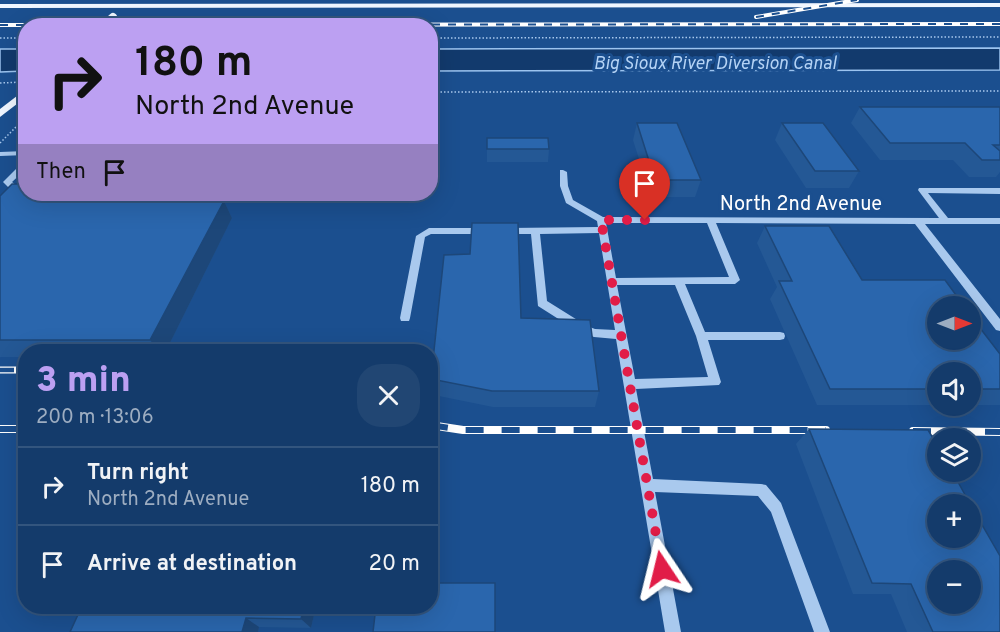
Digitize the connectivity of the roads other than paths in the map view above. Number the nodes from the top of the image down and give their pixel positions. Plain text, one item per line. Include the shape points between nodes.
1 (129, 3) edge
2 (742, 3) edge
3 (0, 4) edge
4 (487, 4) edge
5 (1000, 5) edge
6 (112, 18) edge
7 (18, 99) edge
8 (0, 114) edge
9 (18, 153) edge
10 (0, 154) edge
11 (18, 172) edge
12 (563, 172) dead end
13 (7, 182) junction
14 (18, 188) edge
15 (0, 189) edge
16 (1000, 191) edge
17 (711, 220) junction
18 (918, 221) junction
19 (946, 221) junction
20 (1000, 221) edge
21 (602, 225) junction
22 (535, 231) junction
23 (679, 281) junction
24 (612, 282) junction
25 (405, 318) dead end
26 (1000, 327) edge
27 (621, 335) junction
28 (701, 336) junction
29 (780, 336) dead end
30 (630, 384) junction
31 (648, 485) junction
32 (673, 632) edge
33 (822, 632) edge

1 - 3 main road
1 - 4 main road
1 - 6 main road, bridge
2 - 4 main road
2 - 5 main road
7 - 8 main road
9 - 10 street
11 - 13 street
12 - 21 street via 569,201
13 - 14 street
13 - 15 street
16 - 19 street via 922,190
17 - 18 street, North 2nd Avenue
17 - 21 street, North 2nd Avenue
17 - 23 street via 735,280
18 - 19 street, North 2nd Avenue
18 - 26 street
19 - 20 street, North 2nd Avenue
21 - 22 street, North 2nd Avenue
21 - 24 street
22 - 25 street, North 2nd Avenue via 424,233 418,240
22 - 27 street via 542,303 583,329
23 - 24 street
23 - 28 street
24 - 27 street
27 - 30 street
28 - 29 street
28 - 30 street via 715,382
30 - 31 street
31 - 32 street
31 - 33 street via 761,490 776,508

